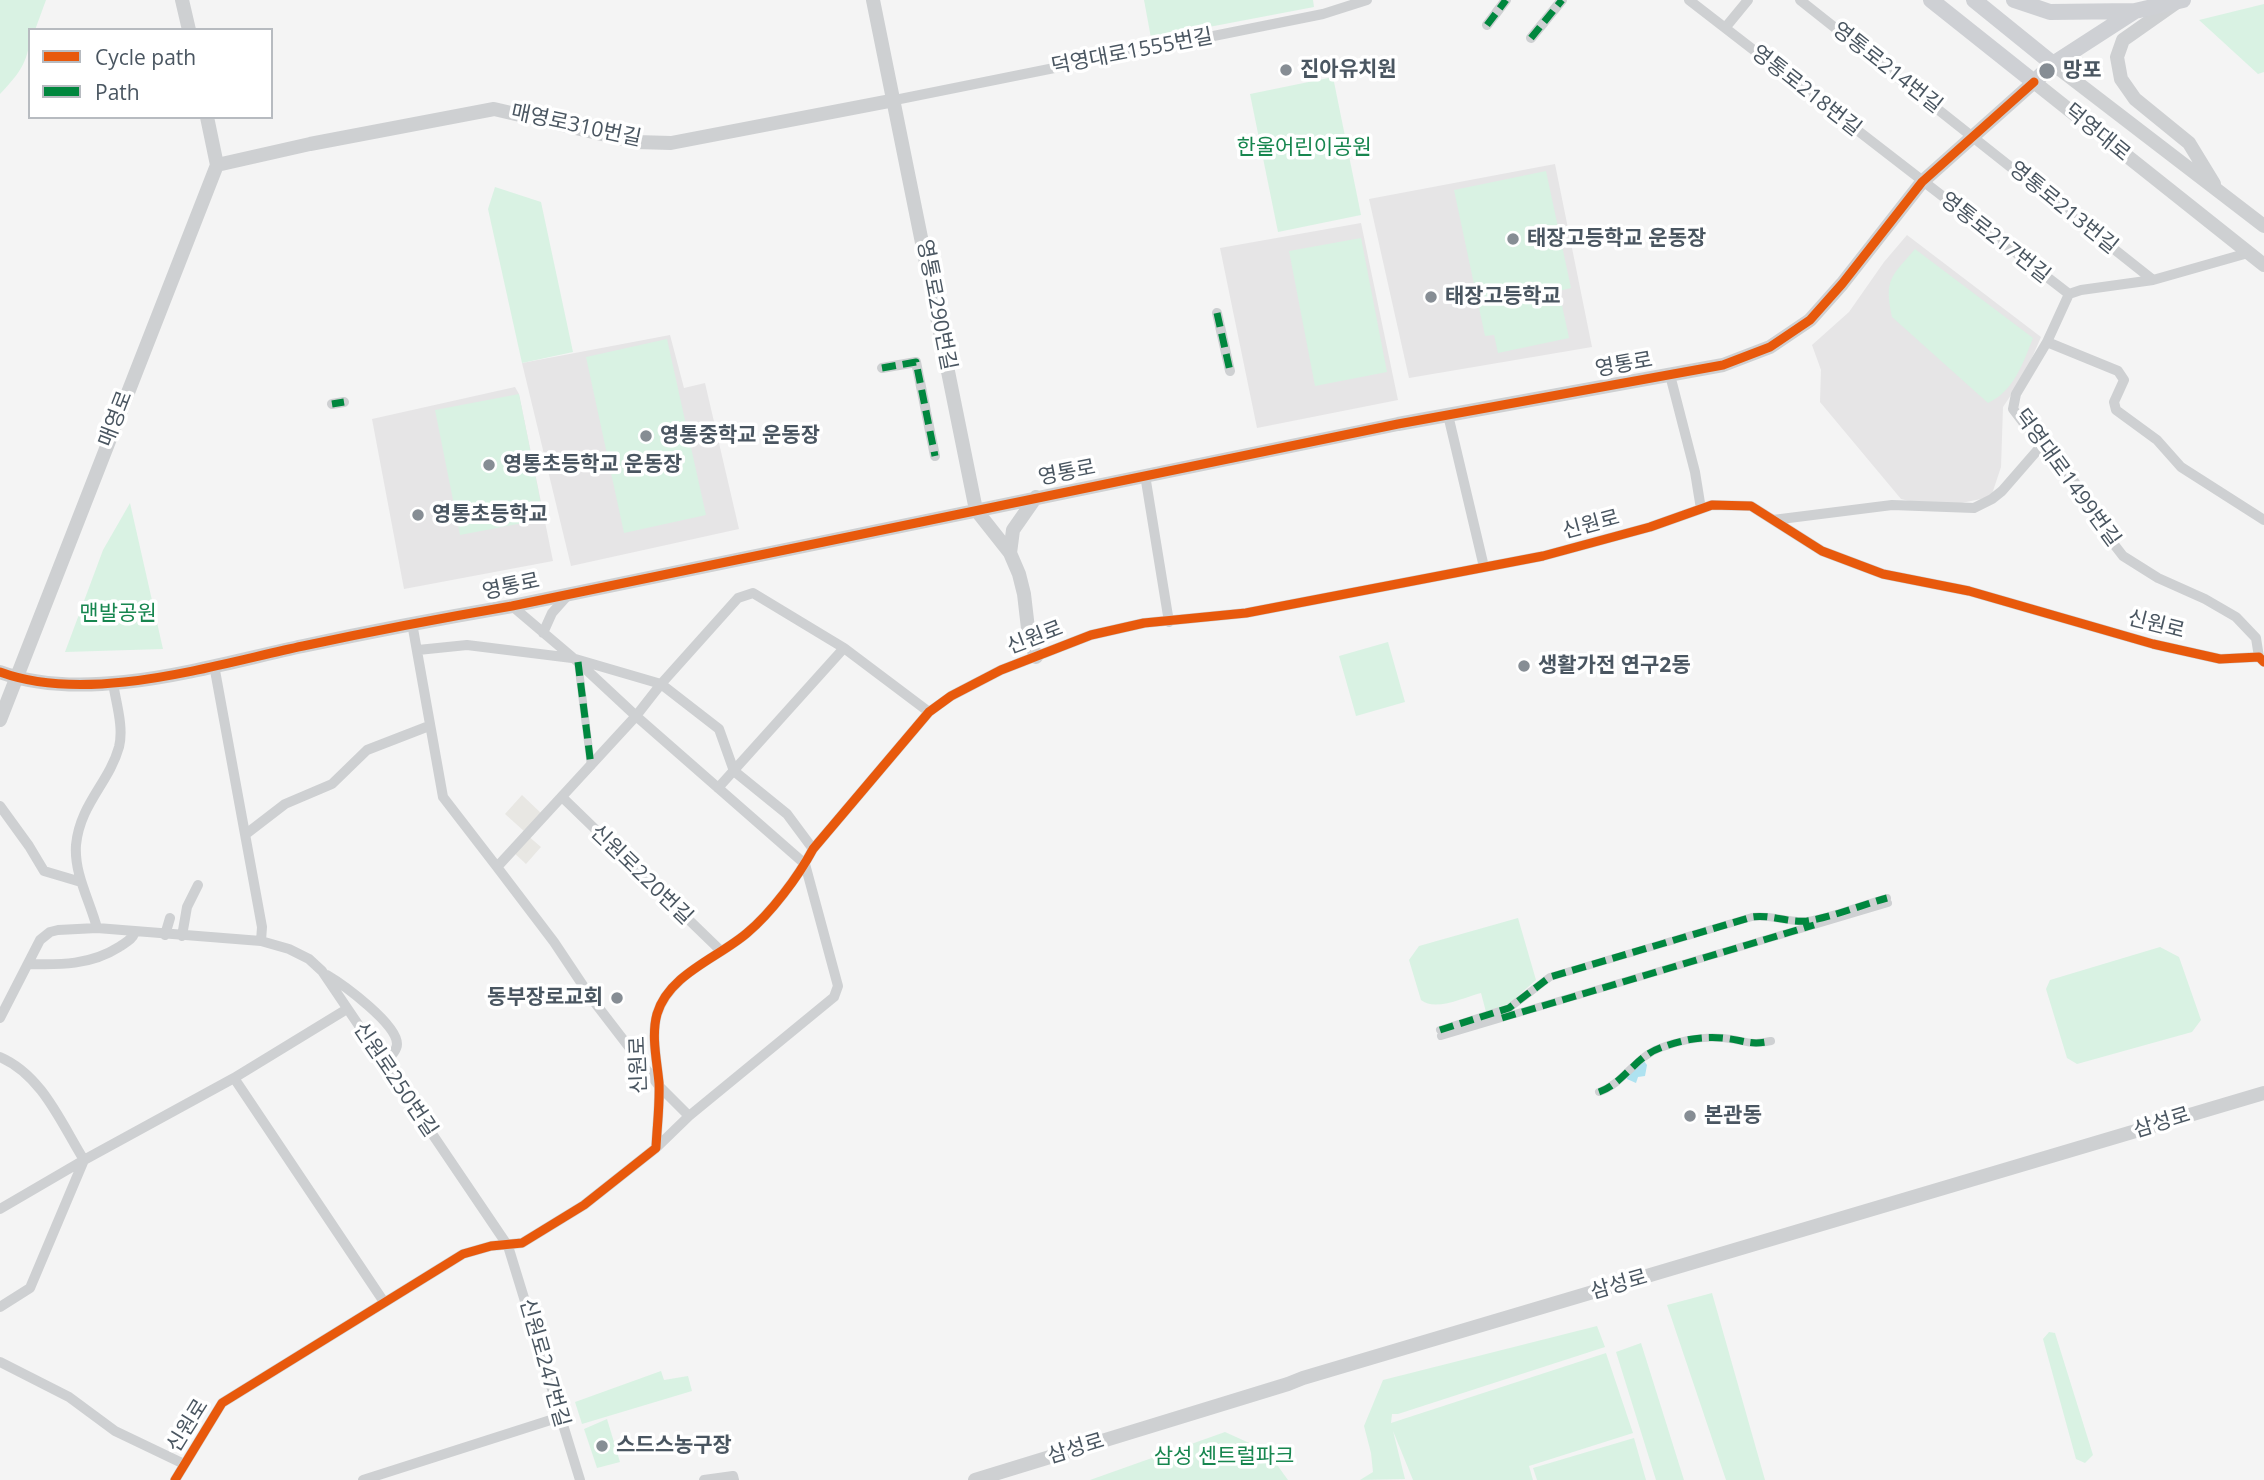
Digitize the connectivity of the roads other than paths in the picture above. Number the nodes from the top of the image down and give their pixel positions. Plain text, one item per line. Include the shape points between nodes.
1 (182, 0) edge
2 (873, 0) edge
3 (1367, 0) edge
4 (1506, 0) edge
5 (1562, 0) edge
6 (1689, 0) edge
7 (1748, 0) edge
8 (1800, 0) edge
9 (1931, 0) edge
10 (1974, 0) edge
11 (2014, 0) edge
12 (2181, 1) edge
13 (2137, 7) edge
14 (1486, 25) dead end
15 (188, 28) edge
16 (1725, 28) junction
17 (1531, 38) dead end
18 (2053, 64) junction
19 (2034, 82) junction
20 (895, 100) junction
21 (207, 119) edge
22 (1973, 136) junction
23 (217, 165) junction
24 (1922, 182) junction
25 (2219, 191) junction
26 (2264, 226) edge
27 (2248, 253) junction
28 (2264, 265) edge
29 (2153, 280) junction
30 (2069, 294) junction
31 (1217, 313) dead end
32 (2047, 342) junction
33 (882, 368) dead end
34 (1230, 371) dead end
35 (1670, 375) junction
36 (344, 402) dead end
37 (332, 404) dead end
38 (1448, 415) junction
39 (2042, 445) junction
40 (935, 456) dead end
41 (1145, 475) junction
42 (1036, 497) junction
43 (1701, 509) junction
44 (976, 510) junction
45 (1773, 520) junction
46 (2264, 520) edge
47 (1010, 553) junction
48 (1484, 567) junction
49 (570, 592) junction
50 (512, 606) junction
51 (1169, 622) junction
52 (412, 624) junction
53 (543, 633) junction
54 (844, 648) junction
55 (418, 650) junction
56 (1036, 657) junction
57 (575, 660) junction
58 (2261, 660) edge
59 (214, 665) junction
60 (0, 672) edge
61 (18, 678) junction
62 (113, 683) junction
63 (661, 684) junction
64 (929, 712) junction
65 (636, 716) junction
66 (0, 720) edge
67 (429, 726) junction
68 (591, 765) junction
69 (734, 771) junction
70 (718, 788) junction
71 (562, 797) junction
72 (0, 806) edge
73 (246, 834) junction
74 (813, 849) junction
75 (804, 864) junction
76 (497, 867) junction
77 (81, 882) junction
78 (198, 885) dead end
79 (170, 918) dead end
80 (97, 928) junction
81 (135, 932) junction
82 (165, 934) junction
83 (182, 936) junction
84 (261, 941) junction
85 (721, 951) junction
86 (28, 964) junction
87 (322, 971) junction
88 (347, 1009) junction
89 (0, 1018) edge
90 (1441, 1033) joint
91 (1771, 1041) dead end
92 (0, 1057) edge
93 (384, 1063) junction
94 (234, 1078) junction
95 (659, 1086) junction
96 (1599, 1092) dead end
97 (2264, 1093) edge
98 (689, 1116) junction
99 (656, 1147) junction
100 (83, 1160) junction
101 (0, 1209) edge
102 (508, 1246) junction
103 (384, 1302) junction
104 (0, 1307) edge
105 (0, 1362) edge
106 (560, 1417) junction
107 (184, 1464) junction
108 (175, 1480) edge
109 (363, 1480) edge
110 (580, 1480) edge
111 (704, 1480) edge
112 (734, 1480) edge
113 (975, 1480) edge

1 - 15 street
2 - 20 street, 영통로290번길
3 - 20 street, 덕영대로1555번길 via 1323,13
4 - 14 street
5 - 17 street
6 - 16 street, 영통로218번길
7 - 16 street
8 - 22 street, 영통로214번길
9 - 19 main road, 덕영대로
10 - 18 main road, 덕영대로
11 - 13 main road via 2050,12
12 - 13 main road, 영통로
12 - 25 street via 2123,40 2117,57 2121,79 2135,99 2189,143
13 - 18 main road, 영통로
16 - 24 street, 영통로218번길
18 - 19 main road, 영통로
18 - 25 street, 덕영대로
19 - 22 street, 영통로
19 - 27 street, 덕영대로
20 - 23 street, 매영로310번길 via 671,143 636,142 494,109
20 - 44 street, 영통로290번길
21 - 23 street
22 - 24 street, 영통로
22 - 29 street, 영통로213번길
23 - 61 street, 매영로
24 - 30 street, 영통로217번길
24 - 35 street, 영통로 via 1810,320 1770,347 1723,365
25 - 26 street, 덕영대로
27 - 28 street, 덕영대로
27 - 29 street
29 - 30 street
30 - 32 street, 덕영대로1499번길
31 - 34 street
32 - 39 street, 덕영대로1499번길 via 2016,394 2013,409
32 - 46 street via 2118,371 2124,380 2114,402 2116,410 2157,440 2181,467
33 - 40 street via 916,362
35 - 38 street, 영통로
35 - 43 street
36 - 37 street
38 - 41 street, 영통로
38 - 48 street
39 - 45 street via 2002,491 1973,508 1892,505
39 - 58 street, 덕영대로1499번길 via 2089,502 2102,530 2123,556 2236,617 2256,638
41 - 42 street, 영통로
41 - 51 street
42 - 44 street, 영통로
42 - 47 street via 1013,530
43 - 45 street, 신원로 via 1751,506
43 - 48 street, 신원로 via 1543,556
44 - 47 street
44 - 49 street, 영통로
45 - 58 street, 신원로 via 1822,551 1883,574 1969,591 2153,644 2220,659
47 - 56 street
48 - 51 street, 신원로 via 1246,613
49 - 50 street, 영통로
49 - 53 street via 551,612
50 - 52 street, 영통로
50 - 53 street
51 - 56 street, 신원로 via 1091,635
52 - 55 street
52 - 59 street, 영통로
53 - 57 street
54 - 63 street via 753,593 745,594
54 - 64 street
54 - 69 street
55 - 57 street via 467,645
55 - 67 street
56 - 64 street, 신원로 via 951,696
57 - 63 street
57 - 65 street
57 - 68 street
59 - 62 street, 영통로
59 - 73 street
60 - 61 street, 영통로
61 - 62 street, 영통로 via 55,684
61 - 66 street, 매영로
62 - 77 street via 120,720 119,747 82,816 76,845
63 - 65 street
63 - 69 street via 719,729
64 - 74 street, 신원로
65 - 68 street
65 - 70 street
67 - 73 street via 367,750 332,784 285,804
67 - 76 street via 443,797
68 - 71 street
69 - 70 street
69 - 74 street via 787,814
70 - 75 street
71 - 76 street
71 - 85 street, 신원로220번길
72 - 77 street via 44,871
73 - 84 street
74 - 75 street, 신원로
75 - 85 street, 신원로 via 759,922
75 - 98 street via 837,992
76 - 95 street
77 - 80 street
78 - 83 street via 187,907
79 - 82 street
80 - 81 street, 신원로250번길
80 - 86 street, 신원로250번길 via 50,932 40,940
81 - 82 street, 신원로250번길
81 - 86 street via 115,950 90,960
82 - 83 street, 신원로250번길
83 - 84 street, 신원로250번길
84 - 87 street, 신원로250번길 via 289,948
85 - 95 street, 신원로 via 671,989 660,1006 655,1027
86 - 89 street
87 - 88 street, 신원로250번길
87 - 93 street via 383,1019 397,1046
88 - 93 street, 신원로250번길
88 - 94 street
90 - 90 street via 1509,1009 1550,976 1752,917 1809,920 1887,900
91 - 96 street via 1754,1045 1721,1038 1682,1041 1647,1054 1609,1089
92 - 100 street via 34,1080
93 - 102 street, 신원로250번길
94 - 100 street
94 - 103 street
95 - 98 street
95 - 99 street, 신원로
97 - 113 street, 삼성로
98 - 99 street
99 - 102 street, 신원로 via 570,1214 522,1244
100 - 101 street
100 - 104 street via 30,1288
102 - 103 street, 신원로 via 463,1254
102 - 106 street, 신원로247번길
103 - 107 street, 신원로 via 222,1403
105 - 107 street via 69,1397 115,1431
106 - 109 street
106 - 110 street, 신원로247번길
107 - 108 street, 신원로
111 - 112 street via 733,1476

